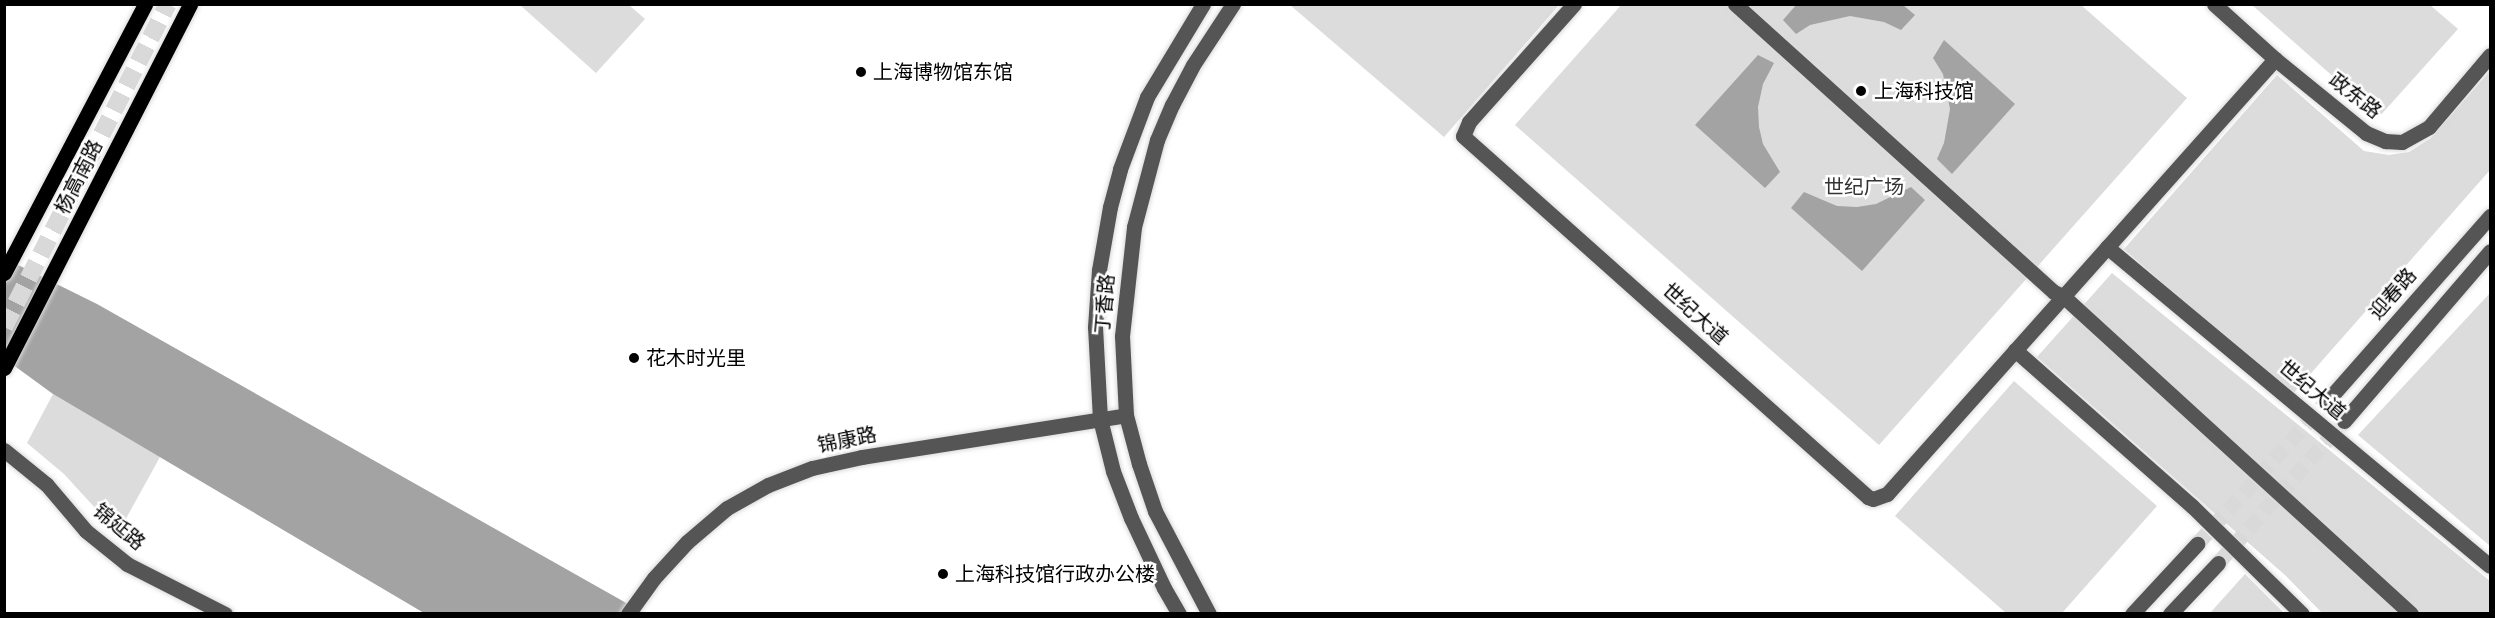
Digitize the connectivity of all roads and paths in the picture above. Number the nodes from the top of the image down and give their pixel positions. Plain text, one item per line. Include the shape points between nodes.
1 (145, 4) edge
2 (190, 4) edge
3 (1203, 4) edge
4 (1233, 4) edge
5 (1574, 4) edge
6 (1735, 4) edge
7 (2214, 4) edge
8 (2490, 55) edge
9 (2275, 59) junction
10 (2490, 216) edge
11 (2107, 247) junction
12 (2490, 251) edge
13 (4, 273) edge
14 (2063, 296) junction
15 (2015, 350) junction
16 (4, 368) edge
17 (2327, 401) tunnel mouth
18 (1126, 415) junction
19 (1100, 419) junction
20 (2344, 421) tunnel mouth
21 (4, 450) edge
22 (2197, 544) tunnel mouth
23 (2218, 563) tunnel mouth
24 (2490, 566) edge
25 (225, 614) edge
26 (628, 614) edge
27 (1179, 614) edge
28 (1209, 614) edge
29 (2132, 614) edge
30 (2170, 614) edge
31 (2302, 614) edge
32 (2411, 614) edge

1 - 13 main road, 杨高南路
2 - 16 main road, 杨高南路
3 - 19 street, 丁香路 via 1147,97 1110,207 1099,270 1095,327
4 - 18 street, 丁香路 via 1172,105 1147,174 1134,227 1122,336
5 - 15 street, 世纪大道 via 1469,122 1463,136 1868,497 1887,494
6 - 14 street
7 - 9 street
8 - 9 street, 政东路 via 2430,127 2402,142 2366,134
9 - 11 street, 世纪大道
10 - 17 street, 迎春路
11 - 14 street, 世纪大道
11 - 24 street, 世纪大道
12 - 20 street
14 - 15 street, 世纪大道
14 - 32 street
15 - 31 street via 2192,506
18 - 19 street, 锦康路
18 - 28 street, 丁香路 via 1155,511
19 - 26 street, 锦康路 via 842,461 768,485 727,508 687,542
19 - 27 street, 丁香路 via 1113,471 1131,518
21 - 25 street, 锦延路 via 47,484 86,531 127,564
22 - 29 street
23 - 30 street

